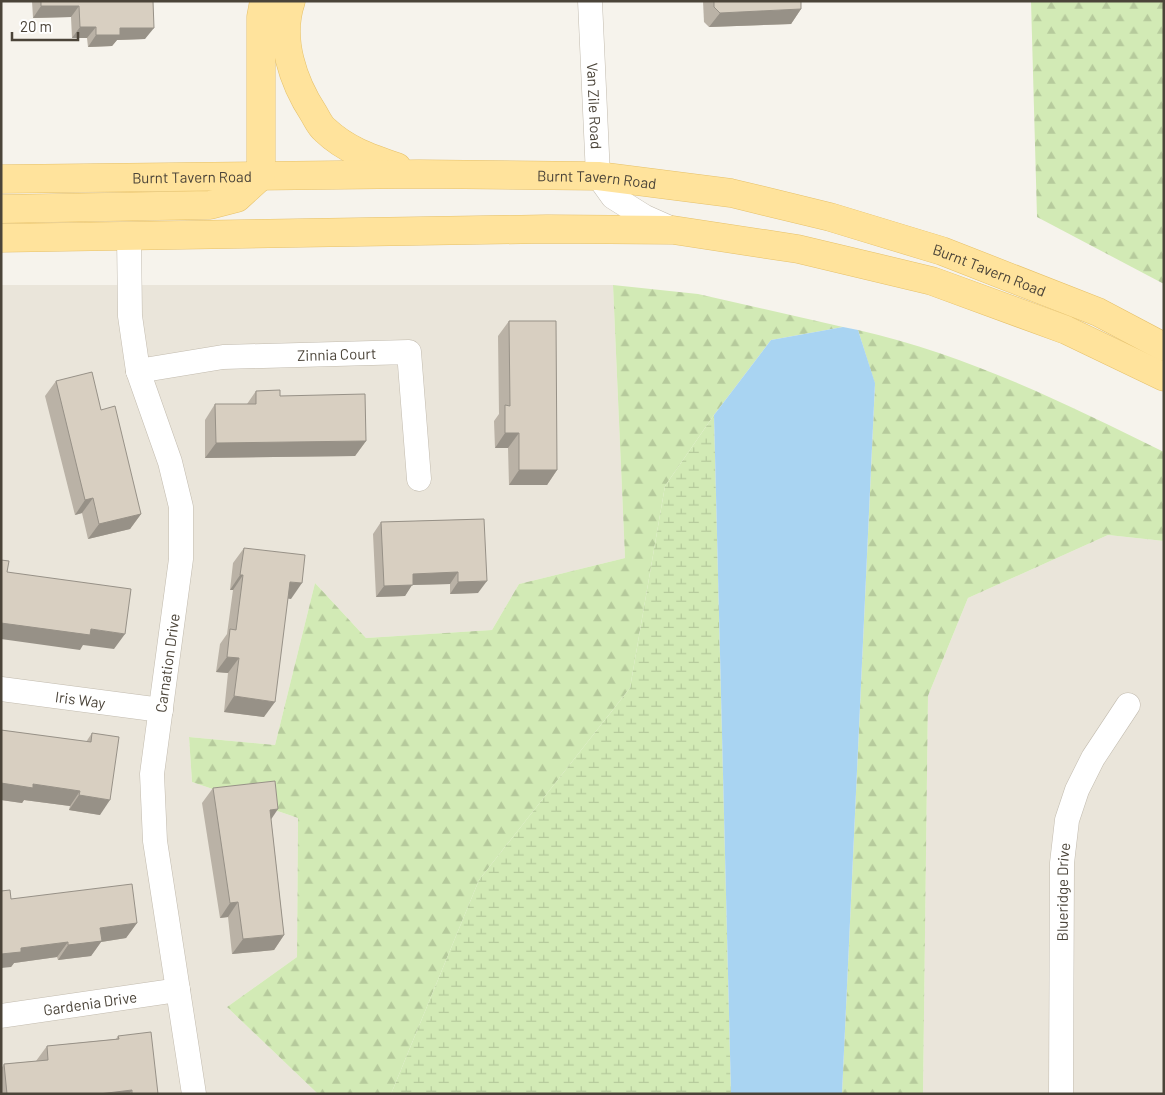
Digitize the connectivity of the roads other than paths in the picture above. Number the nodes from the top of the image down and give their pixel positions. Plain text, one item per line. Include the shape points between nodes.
1 (264, 1) edge
2 (291, 1) edge
3 (590, 1) edge
4 (420, 174) junction
5 (261, 176) junction
6 (598, 176) junction
7 (1, 179) edge
8 (1, 209) edge
9 (674, 230) junction
10 (129, 236) junction
11 (1, 238) edge
12 (1164, 347) edge
13 (138, 371) junction
14 (1164, 377) edge
15 (419, 479) dead end
16 (1, 689) edge
17 (1128, 705) dead end
18 (160, 710) junction
19 (178, 990) junction
20 (1, 1016) edge
21 (194, 1094) edge
22 (1061, 1094) edge

1 - 5 main road via 261,17
2 - 4 main road via 286,15 287,52 300,94 324,130 359,154
3 - 6 street, Van Zile Road
4 - 5 main road, Burnt Tavern Road
4 - 6 main road, Burnt Tavern Road
5 - 7 main road, Burnt Tavern Road
5 - 8 main road via 238,198 210,205
6 - 9 street via 613,197
6 - 12 main road, Burnt Tavern Road via 752,197 933,248 1098,312
9 - 10 main road, Burnt Tavern Road
9 - 14 main road, Burnt Tavern Road via 798,249 932,281 1066,330
10 - 11 main road, Burnt Tavern Road
10 - 13 street, Carnation Drive via 130,316
13 - 15 street, Zinnia Court via 223,357 409,352
13 - 18 street, Carnation Drive via 170,462 181,507 180,559
16 - 18 street, Iris Way
17 - 22 street, Blueridge Drive via 1093,758 1067,820 1062,863
18 - 19 street, Carnation Drive via 152,774 155,841
19 - 20 street, Gardenia Drive
19 - 21 street, Carnation Drive

